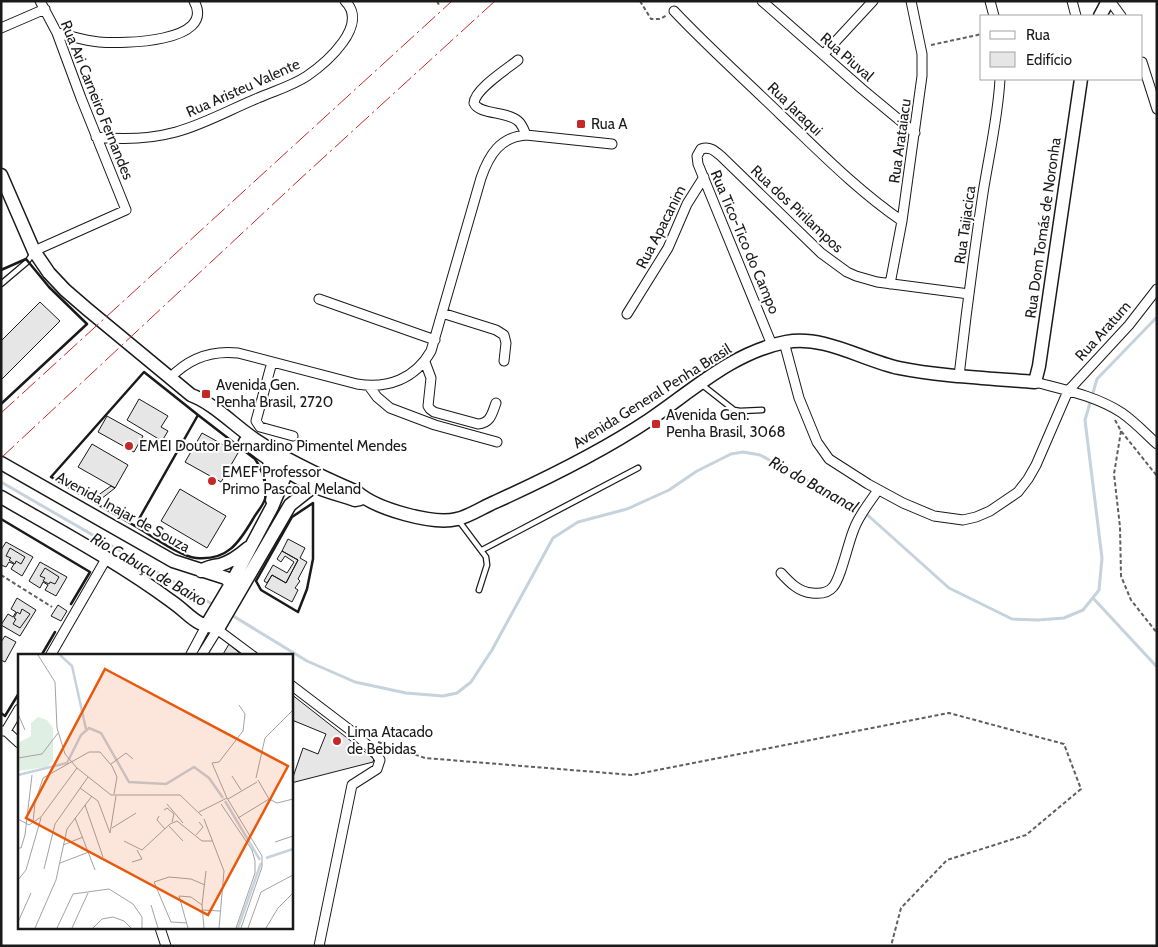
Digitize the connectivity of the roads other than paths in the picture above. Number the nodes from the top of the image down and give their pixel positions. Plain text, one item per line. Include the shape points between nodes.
1 (194, 1) edge
2 (345, 1) edge
3 (762, 1) edge
4 (873, 1) edge
5 (911, 1) edge
6 (990, 1) edge
7 (1072, 1) edge
8 (1109, 1) edge
9 (42, 5) edge
10 (674, 11) road end
11 (994, 15) edge
12 (1076, 15) edge
13 (1101, 15) edge
14 (1120, 15) edge
15 (1, 28) edge
16 (57, 33) junction
17 (823, 54) junction
18 (518, 60) dead end
19 (1143, 65) edge
20 (1000, 80) edge
21 (1081, 80) edge
22 (1157, 109) edge
23 (915, 133) junction
24 (526, 135) junction
25 (96, 137) junction
26 (612, 144) dead end
27 (701, 149) joint
28 (1, 175) edge
29 (704, 177) junction
30 (902, 221) junction
31 (34, 251) junction
32 (1, 284) edge
33 (890, 284) junction
34 (1157, 289) edge
35 (969, 294) junction
36 (319, 299) dead end
37 (442, 313) junction
38 (627, 314) dead end
39 (435, 340) junction
40 (778, 344) junction
41 (504, 361) dead end
42 (272, 362) junction
43 (424, 362) junction
44 (960, 376) junction
45 (170, 378) junction
46 (699, 382) junction
47 (1035, 382) junction
48 (369, 386) junction
49 (1068, 391) junction
50 (191, 395) junction
51 (496, 403) dead end
52 (762, 410) dead end
53 (293, 436) dead end
54 (497, 442) dead end
55 (1157, 444) edge
56 (269, 460) junction
57 (1, 463) edge
58 (638, 468) dead end
59 (294, 469) junction
60 (317, 481) junction
61 (878, 490) junction
62 (330, 492) junction
63 (1, 497) edge
64 (365, 499) junction
65 (272, 507) junction
66 (283, 516) junction
67 (458, 519) junction
68 (253, 542) junction
69 (482, 550) junction
70 (106, 559) junction
71 (200, 571) junction
72 (781, 573) dead end
73 (231, 584) junction
74 (479, 590) dead end
75 (228, 604) junction
76 (215, 625) junction
77 (51, 654) edge
78 (192, 654) edge
79 (203, 654) edge
80 (251, 654) edge
81 (292, 686) edge
82 (18, 710) edge
83 (4, 731) edge
84 (18, 742) edge
85 (161, 930) edge
86 (166, 946) edge
87 (319, 946) edge

1 - 16 street via 197,17 193,25 169,36 113,43
2 - 25 street, Rua Aristeu Valente via 352,9 353,25 332,55 306,76 178,131 138,138
3 - 17 street, Rua Piuval
4 - 17 street
5 - 23 street, Rua Arataiacu via 921,45 922,76
6 - 11 street
7 - 12 street
8 - 13 main road
8 - 14 street
9 - 15 street
9 - 16 street, Rua Ari Carneiro Fernandes
10 - 30 street, Rua Jaraqui via 812,144
16 - 25 street, Rua Ari Carneiro Fernandes
17 - 23 street, Rua Piuval
18 - 24 street via 479,92 474,102 479,109 519,121
19 - 22 street
20 - 35 street, Rua Taijacica
21 - 47 main road, Rua Dom Tomás de Noronha
23 - 30 street, Rua Arataiacu
24 - 26 street
24 - 37 street via 506,140 490,155 485,165
25 - 31 street, Rua Ari Carneiro Fernandes via 126,210
27 - 29 street, Rua Tico-Tico do Campo via 697,156
27 - 33 street, Rua dos Pirilampos via 713,149 837,265 856,276
28 - 31 main road, Avenida General Penha Brasil
29 - 38 street, Rua Apacanim via 687,204 668,248
29 - 40 street, Rua Tico-Tico do Campo
30 - 33 street, Rua Arataiacu
31 - 32 lane via 27,262
31 - 45 main road, Avenida General Penha Brasil via 65,290
33 - 35 street, Rua dos Pirilampos
34 - 49 street, Rua Aratum via 1129,325
35 - 44 street, Rua Taijacica
36 - 39 street
37 - 39 street
37 - 41 street via 504,335
39 - 43 street
40 - 44 main road, Avenida General Penha Brasil via 796,340 823,344 898,367
40 - 46 main road, Avenida General Penha Brasil via 741,359
40 - 61 street, Rua Tico-Tico do Campo via 822,452 838,466
42 - 45 street via 238,353 212,353 190,362
42 - 48 street
42 - 53 street via 256,421 260,427
43 - 48 street via 403,380
43 - 51 street via 431,378 428,406 434,412 485,424
44 - 47 main road, Avenida General Penha Brasil
45 - 50 main road, Avenida General Penha Brasil
46 - 52 lane via 734,410
46 - 67 main road, Avenida General Penha Brasil via 650,419 604,447
47 - 49 street, Avenida General Penha Brasil
48 - 54 street via 390,408 435,425
49 - 55 street, Avenida General Penha Brasil via 1082,394 1130,419
49 - 61 street, Rua Tico-Tico do Campo via 1028,479 1018,492 990,511 970,518 950,519 923,512
50 - 56 main road, Avenida General Penha Brasil via 195,404
50 - 59 main road, Avenida General Penha Brasil via 200,398
56 - 59 main road, Avenida General Penha Brasil
56 - 65 main road
57 - 71 main road, Avenida Inajar de Souza via 144,546
58 - 69 lane
59 - 60 main road, Avenida General Penha Brasil
59 - 65 main road via 282,481
60 - 62 main road, Avenida General Penha Brasil
60 - 64 main road, Avenida General Penha Brasil via 357,492
60 - 66 main road via 290,505
61 - 72 street via 855,526 833,587 817,594 798,589
62 - 64 main road, Avenida General Penha Brasil via 354,500
62 - 66 main road via 309,498
63 - 70 main road
64 - 67 main road, Avenida General Penha Brasil via 414,516
65 - 68 main road
66 - 75 main road
67 - 69 lane
68 - 71 main road via 230,561
68 - 73 main road
69 - 74 lane via 487,565
70 - 76 main road via 157,591 198,624
70 - 77 street
71 - 73 main road, Avenida Inajar de Souza via 226,578
73 - 75 main road via 234,592
75 - 76 main road
76 - 78 street
76 - 79 street
76 - 80 street
81 - 87 street via 361,739 380,760 377,769 352,786
82 - 83 street
83 - 84 street
85 - 86 street

